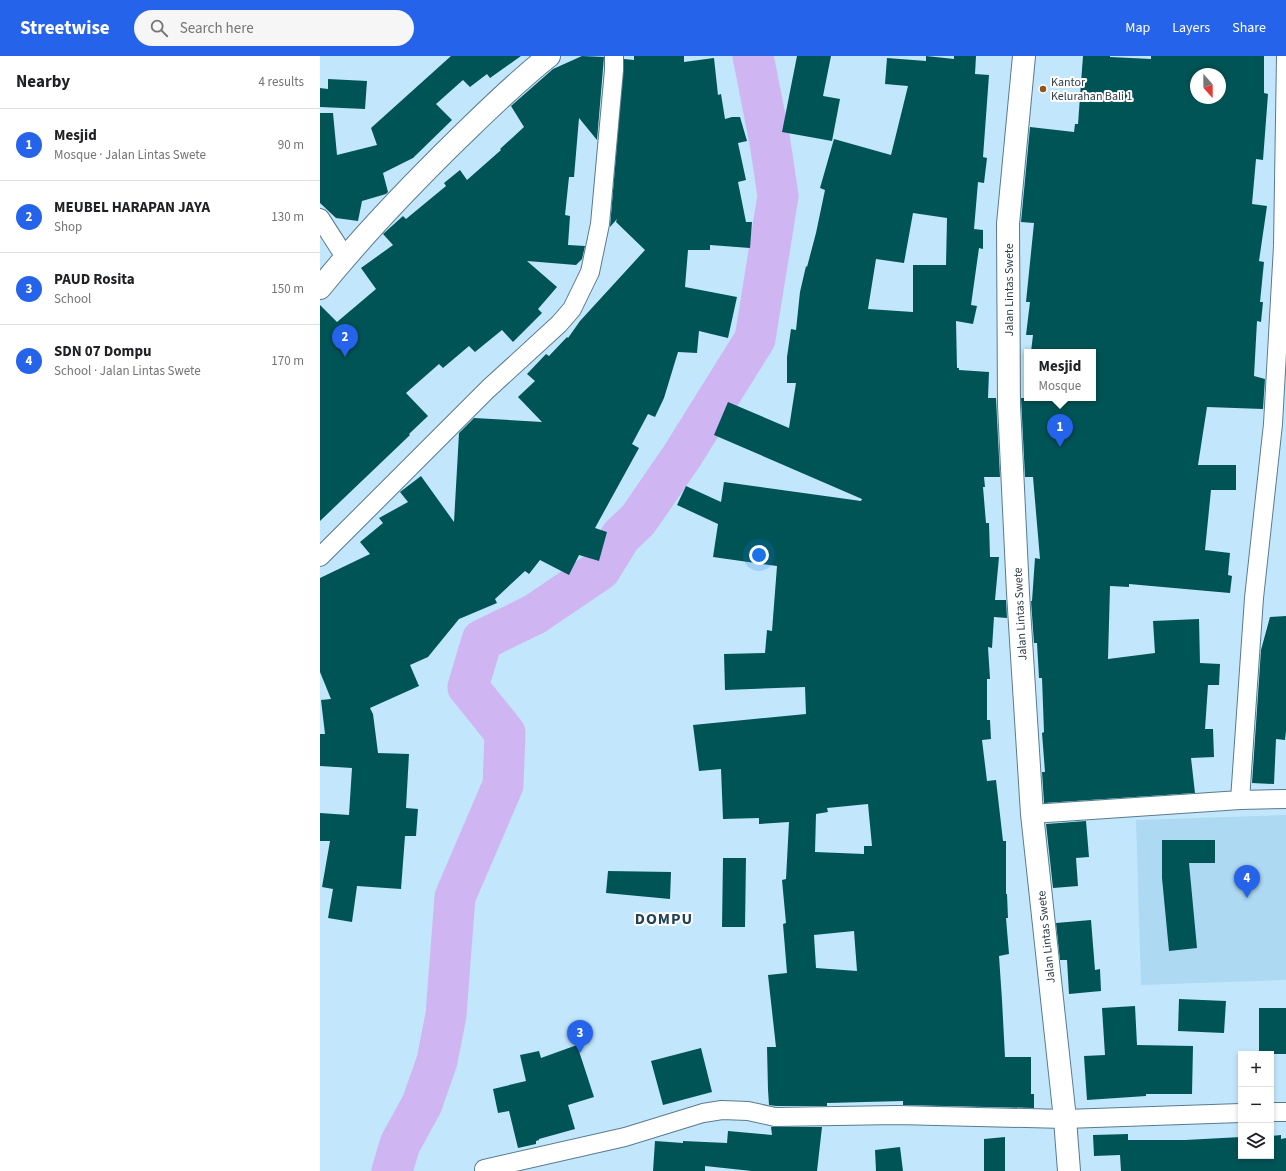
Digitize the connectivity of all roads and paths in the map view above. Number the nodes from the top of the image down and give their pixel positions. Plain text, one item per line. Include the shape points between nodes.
1 (549, 56) edge
2 (614, 56) edge
3 (1024, 56) edge
4 (1286, 56) edge
5 (320, 218) edge
6 (1285, 246) edge
7 (345, 257) junction
8 (320, 288) edge
9 (320, 557) edge
10 (1286, 799) edge
11 (1240, 800) junction
12 (1032, 814) junction
13 (1274, 1112) edge
14 (1286, 1112) edge
15 (1238, 1113) edge
16 (1065, 1119) junction
17 (484, 1169) dead end
18 (1069, 1171) edge

1 - 7 street via 514,84 422,174
2 - 9 street via 600,224 590,272 572,309
3 - 12 street, Jalan Lintas Swete via 1008,224 1009,405
4 - 6 street
5 - 7 street
6 - 11 street via 1272,424 1254,598
7 - 8 street
10 - 11 street
11 - 12 street
12 - 16 street, Jalan Lintas Swete
13 - 14 street
15 - 16 street
16 - 17 street via 897,1115 775,1117 748,1111 722,1110 703,1113 625,1137
16 - 18 street, Jalan Lintas Swete

